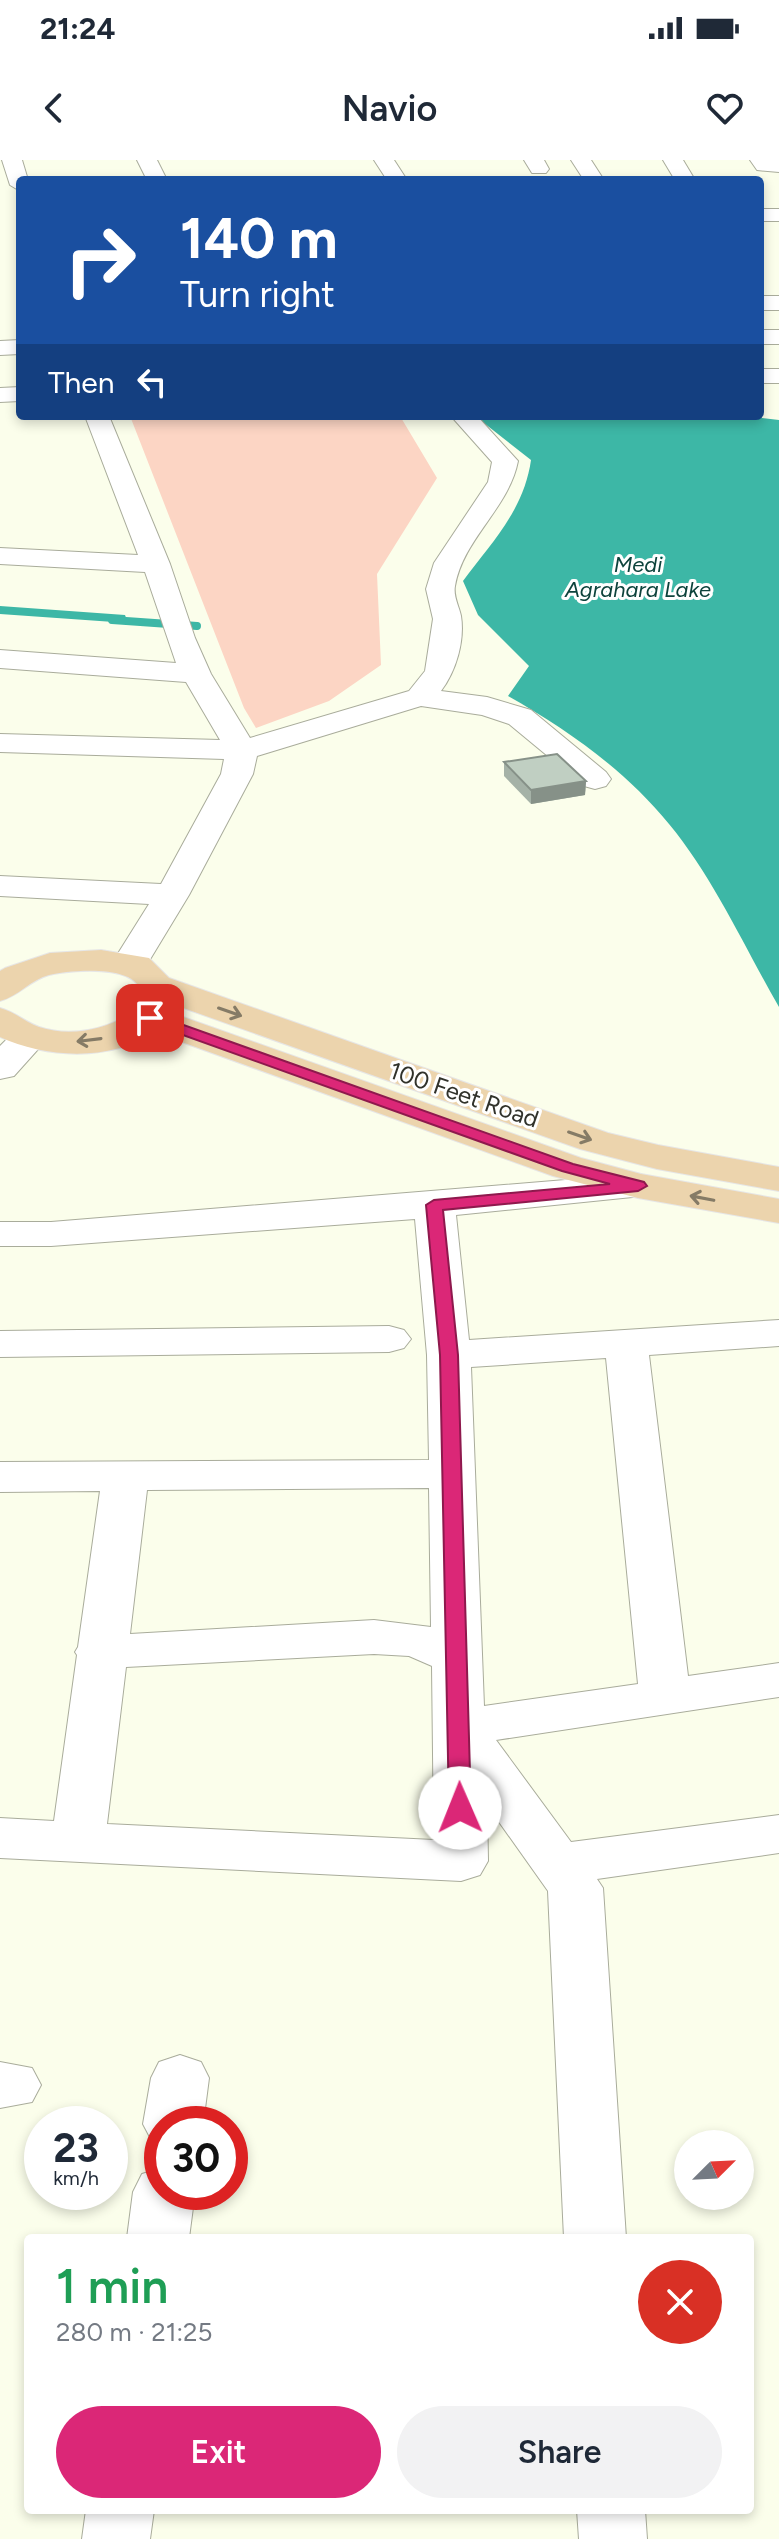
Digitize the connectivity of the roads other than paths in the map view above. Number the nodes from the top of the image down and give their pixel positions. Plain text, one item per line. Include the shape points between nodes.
1 (760, 160) edge
2 (779, 166) edge
3 (99, 420) edge
4 (467, 420) edge
5 (0, 556) edge
6 (156, 564) junction
7 (0, 659) edge
8 (196, 674) junction
9 (420, 697) junction
10 (0, 743) edge
11 (242, 750) junction
12 (595, 779) dead end
13 (0, 886) edge
14 (172, 895) junction
15 (4, 972) edge
16 (145, 989) junction
17 (15, 1028) edge
18 (0, 1068) edge
19 (779, 1179) edge
20 (638, 1186) junction
21 (434, 1205) junction
22 (779, 1211) edge
23 (0, 1234) edge
24 (779, 1333) edge
25 (389, 1339) dead end
26 (626, 1343) junction
27 (0, 1344) edge
28 (449, 1355) junction
29 (427, 1474) dead end
30 (0, 1477) edge
31 (125, 1478) junction
32 (100, 1652) junction
33 (779, 1680) edge
34 (665, 1697) junction
35 (459, 1728) junction
36 (779, 1834) edge
37 (0, 1838) edge
38 (78, 1842) junction
39 (558, 1864) junction
40 (162, 2210) edge
41 (159, 2234) edge
42 (595, 2234) edge
43 (119, 2514) edge
44 (611, 2514) edge
45 (116, 2539) edge
46 (613, 2539) edge

1 - 2 street via 764,166
3 - 6 street
4 - 9 street via 505,461 501,482 448,563 440,589 447,619 440,672
5 - 6 street
6 - 8 street
7 - 8 street
8 - 11 street
9 - 11 street
9 - 12 street via 487,706 520,717
10 - 11 street
11 - 14 street via 237,774
13 - 14 street
14 - 16 street
15 - 16 main road via 70,961
16 -> 17 main road via 118,1035 62,1042
16 -> 19 main road, 100 Feet Road via 594,1141
16 - 20 main road, 100 Feet Road via 567,1167
17 - 18 street
20 - 21 street
22 -> 20 main road, 100 Feet Road
21 - 23 street
21 - 28 street
24 - 26 street
25 - 27 street
26 - 28 street
26 - 34 street
28 - 35 street
29 - 31 street
30 - 31 street
31 - 32 street
32 - 35 street via 374,1637 417,1640 457,1657
32 - 38 street
33 - 34 street
34 - 35 street
35 - 38 street via 461,1861
35 - 39 street
36 - 39 street
37 - 38 street
39 - 42 street via 575,1888
40 - 41 street
43 - 45 street
44 - 46 street

